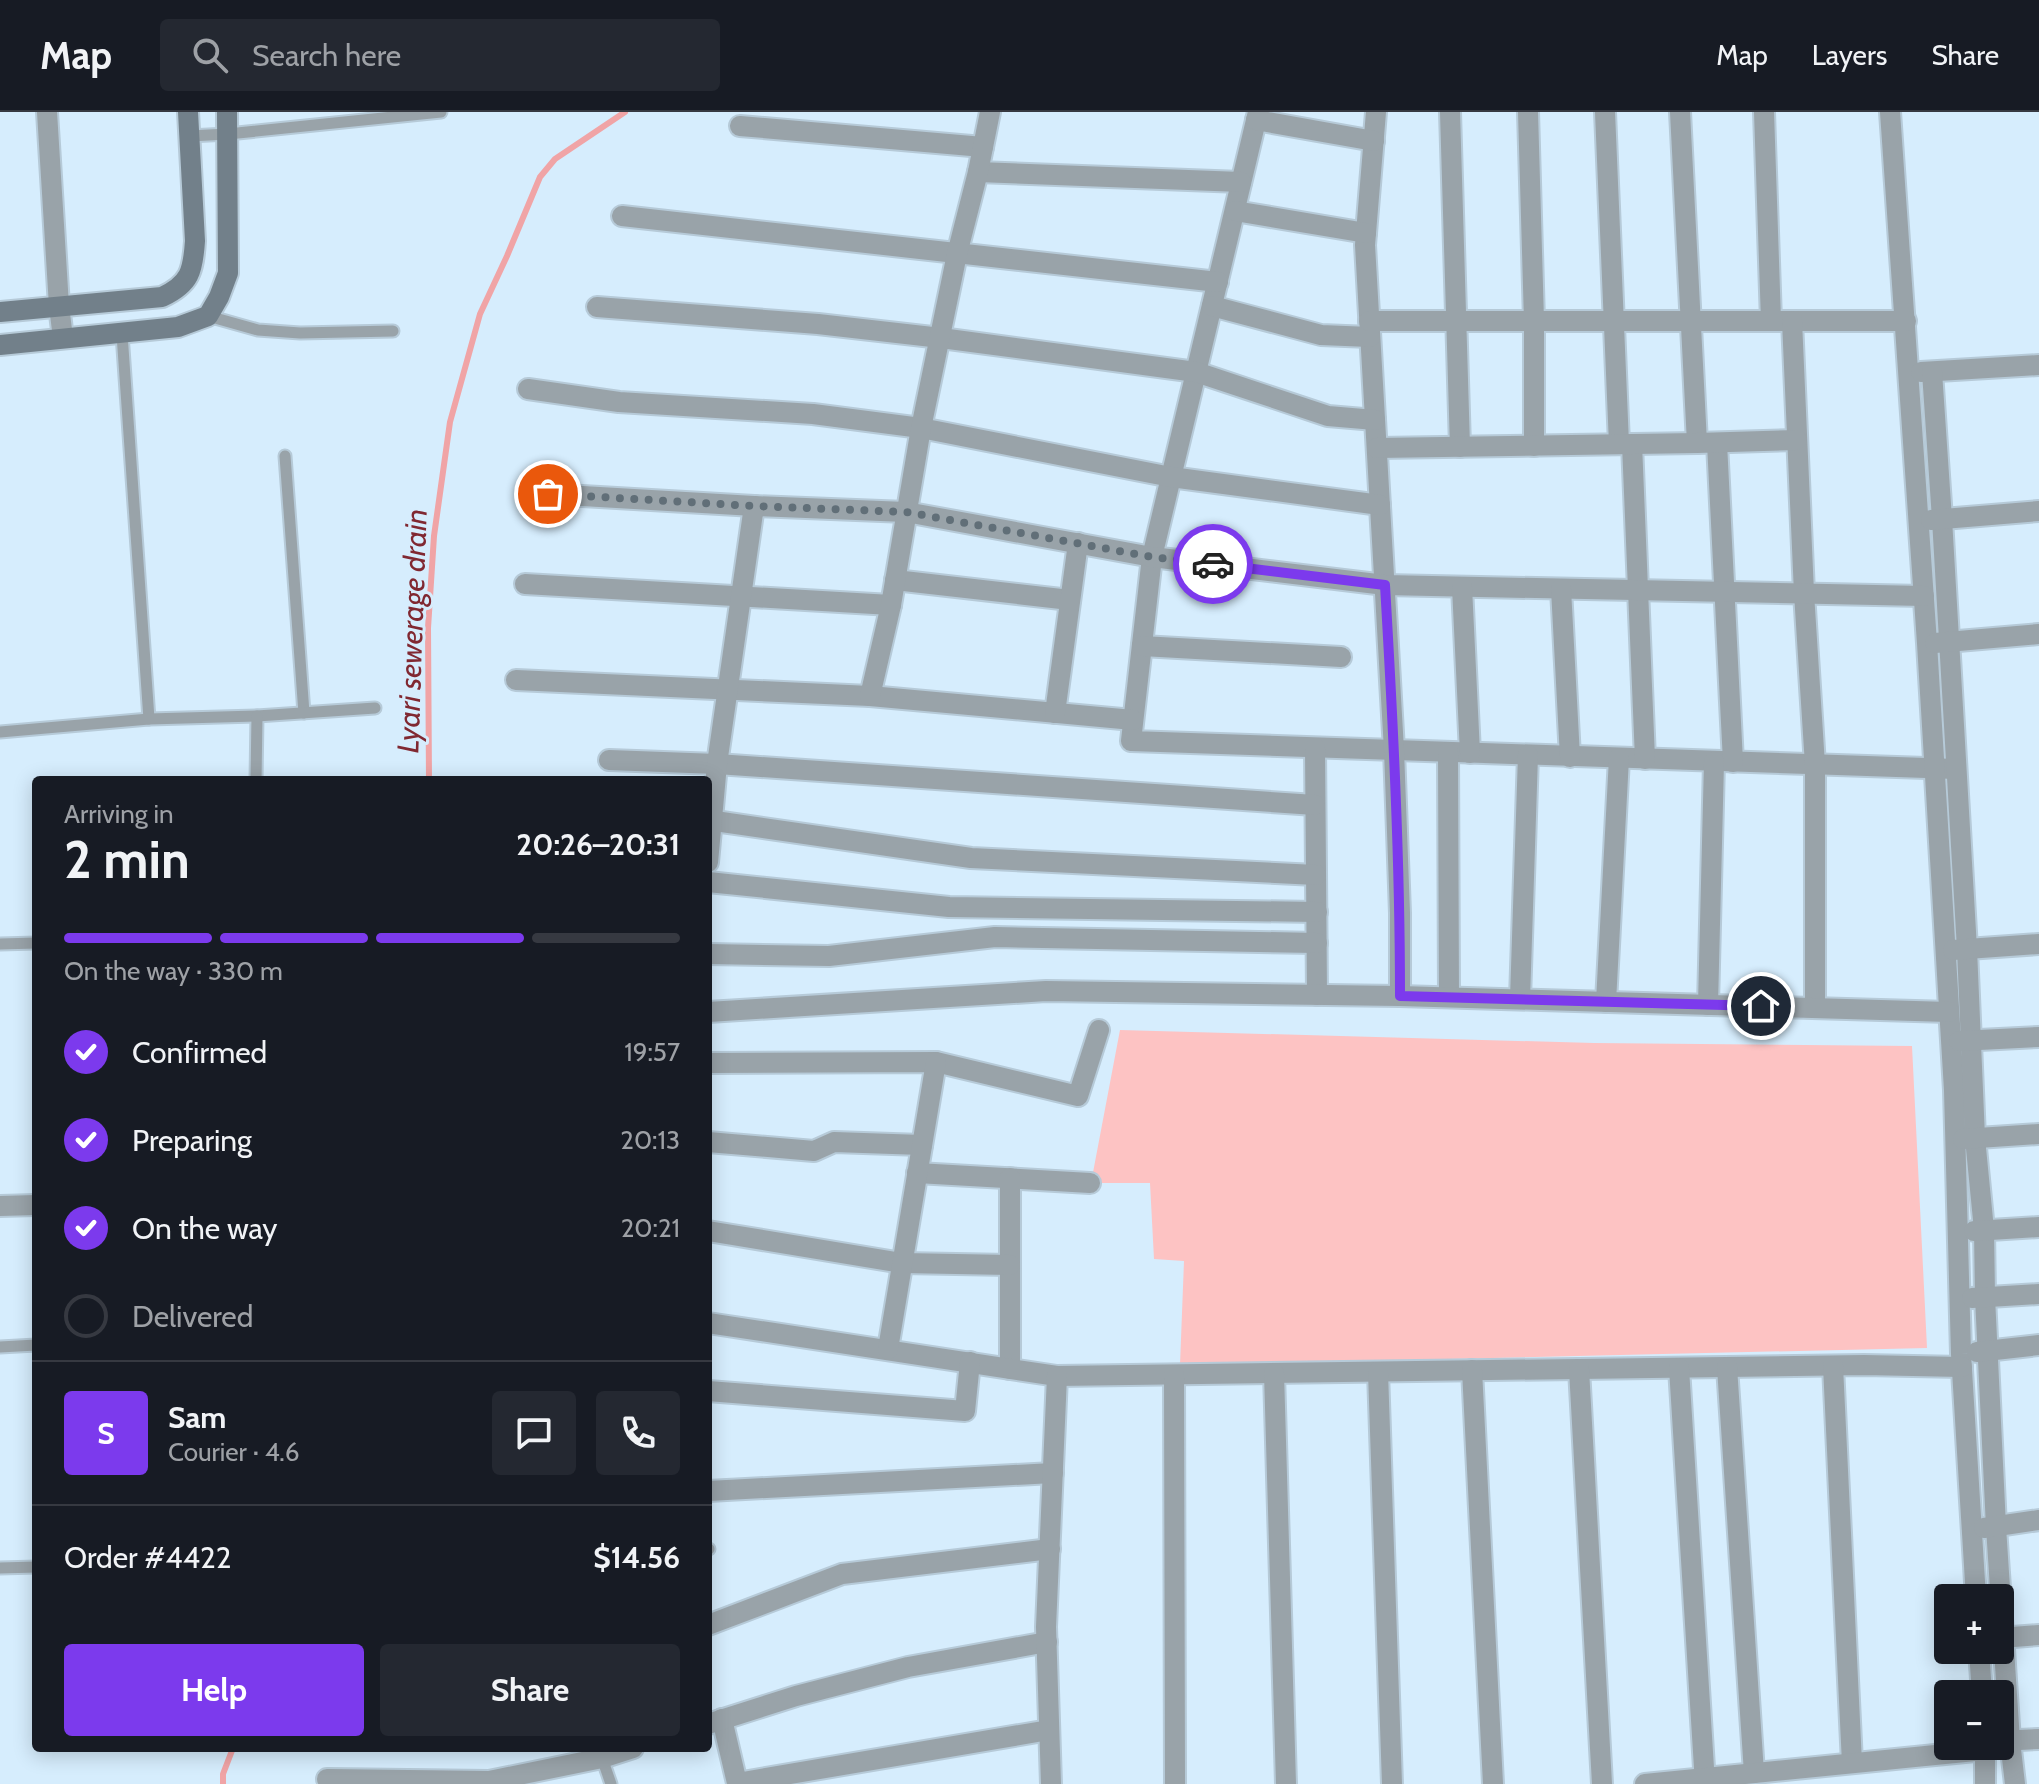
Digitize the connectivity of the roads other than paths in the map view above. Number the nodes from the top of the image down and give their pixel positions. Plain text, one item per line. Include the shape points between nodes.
1 (47, 112) edge
2 (188, 112) edge
3 (227, 112) edge
4 (441, 112) edge
5 (990, 112) edge
6 (1376, 112) edge
7 (1450, 112) edge
8 (1528, 112) edge
9 (1605, 112) edge
10 (1680, 112) edge
11 (1764, 112) edge
12 (1890, 112) edge
13 (1257, 116) edge
14 (740, 126) dead end
15 (228, 134) junction
16 (189, 136) junction
17 (1374, 141) junction
18 (983, 147) junction
19 (978, 172) junction
20 (1241, 182) junction
21 (1235, 211) junction
22 (622, 216) dead end
23 (1366, 233) junction
24 (957, 254) junction
25 (1218, 282) junction
26 (59, 306) junction
27 (1212, 306) junction
28 (597, 307) dead end
29 (0, 312) edge
30 (208, 316) junction
31 (1456, 321) junction
32 (1534, 321) junction
33 (1613, 321) junction
34 (1691, 321) junction
35 (1781, 321) junction
36 (1906, 321) junction
37 (1370, 329) junction
38 (393, 331) dead end
39 (122, 334) junction
40 (63, 338) junction
41 (941, 338) junction
42 (0, 345) edge
43 (2039, 365) edge
44 (1196, 372) junction
45 (1932, 372) junction
46 (1909, 373) junction
47 (528, 389) dead end
48 (1375, 420) junction
49 (921, 428) junction
50 (1797, 440) junction
51 (1707, 443) junction
52 (1625, 444) junction
53 (1534, 446) junction
54 (1460, 447) junction
55 (1377, 448) junction
56 (285, 456) dead end
57 (1171, 477) junction
58 (548, 494) dead end
59 (1380, 505) junction
60 (754, 506) junction
61 (2039, 511) edge
62 (906, 512) junction
63 (1942, 519) junction
64 (1919, 521) junction
65 (1078, 543) junction
66 (1152, 557) junction
67 (895, 580) junction
68 (525, 584) dead end
69 (1385, 585) junction
70 (1462, 587) junction
71 (1561, 589) junction
72 (1638, 590) junction
73 (1724, 592) junction
74 (1804, 593) junction
75 (742, 596) junction
76 (1924, 596) junction
77 (1070, 600) junction
78 (891, 605) junction
79 (2039, 634) edge
80 (1949, 641) junction
81 (1927, 643) junction
82 (1142, 646) junction
83 (1341, 657) dead end
84 (516, 680) dead end
85 (727, 690) junction
86 (870, 696) junction
87 (375, 708) dead end
88 (304, 713) junction
89 (1055, 713) junction
90 (257, 716) junction
91 (149, 719) junction
92 (1133, 720) junction
93 (0, 732) edge
94 (1315, 748) junction
95 (1394, 750) junction
96 (1448, 752) junction
97 (1470, 753) junction
98 (1528, 755) junction
99 (1570, 757) junction
100 (1619, 758) junction
101 (1645, 759) junction
102 (609, 760) dead end
103 (1723, 762) junction
104 (717, 764) junction
105 (1815, 765) junction
106 (1956, 769) junction
107 (1935, 770) junction
108 (256, 776) edge
109 (712, 804) edge
110 (1315, 805) junction
111 (712, 820) edge
112 (1316, 875) junction
113 (712, 882) edge
114 (1317, 912) junction
115 (32, 943) edge
116 (1317, 943) junction
117 (0, 944) edge
118 (2039, 944) edge
119 (1967, 949) junction
120 (1945, 950) junction
121 (712, 954) edge
122 (1317, 995) junction
123 (1400, 996) junction
124 (1449, 997) junction
125 (1520, 999) junction
126 (1606, 1002) junction
127 (1708, 1005) junction
128 (1815, 1008) junction
129 (712, 1012) edge
130 (1949, 1012) junction
131 (1099, 1030) dead end
132 (2039, 1037) edge
133 (1972, 1040) junction
134 (1951, 1042) junction
135 (936, 1062) junction
136 (712, 1063) edge
137 (2039, 1134) edge
138 (1965, 1139) junction
139 (712, 1142) edge
140 (922, 1145) junction
141 (917, 1173) junction
142 (1010, 1178) junction
143 (1090, 1183) dead end
144 (32, 1205) edge
145 (0, 1206) edge
146 (2039, 1227) edge
147 (1984, 1230) junction
148 (712, 1232) edge
149 (1958, 1232) junction
150 (902, 1263) junction
151 (1010, 1265) junction
152 (2039, 1294) edge
153 (1985, 1297) junction
154 (1960, 1299) junction
155 (712, 1324) edge
156 (32, 1345) edge
157 (2039, 1345) edge
158 (0, 1347) edge
159 (888, 1349) junction
160 (1988, 1351) junction
161 (1962, 1360) junction
162 (970, 1362) junction
163 (1833, 1366) junction
164 (1727, 1367) junction
165 (1679, 1368) junction
166 (1010, 1369) junction
167 (1579, 1369) junction
168 (1472, 1370) junction
169 (1378, 1372) junction
170 (1274, 1373) junction
171 (1174, 1375) junction
172 (1057, 1376) junction
173 (712, 1391) edge
174 (1053, 1473) junction
175 (712, 1491) edge
176 (2039, 1520) edge
177 (1996, 1527) junction
178 (1972, 1529) junction
179 (1050, 1549) junction
180 (32, 1567) edge
181 (0, 1568) edge
182 (1975, 1584) edge
183 (1999, 1584) edge
184 (712, 1623) edge
185 (2039, 1635) edge
186 (2014, 1637) edge
187 (1047, 1642) junction
188 (715, 1722) edge
189 (1049, 1730) junction
190 (2039, 1739) edge
191 (2014, 1742) edge
192 (621, 1752) edge
193 (1934, 1755) edge
194 (602, 1758) junction
195 (1991, 1760) edge
196 (2003, 1760) edge
197 (1840, 1771) edge
198 (1754, 1773) junction
199 (546, 1777) edge
200 (806, 1778) edge
201 (327, 1779) dead end
202 (1705, 1781) edge
203 (611, 1784) edge
204 (1051, 1784) edge
205 (1175, 1784) edge
206 (1286, 1784) edge
207 (1392, 1784) edge
208 (1493, 1784) edge
209 (1602, 1784) edge
210 (1645, 1784) edge
211 (1985, 1784) edge
212 (2015, 1784) edge

1 - 26 street
2 - 16 street
3 - 15 street
4 - 15 lane
5 - 18 street
6 - 17 street
7 - 31 street
8 - 32 street
9 - 33 street
10 - 34 street
11 - 35 street
12 - 36 street
13 - 17 street
13 - 20 street
14 - 18 street
15 - 16 lane
15 - 30 street via 228,273
16 - 26 street via 195,241 187,279 162,297
17 - 23 street
18 - 19 street
19 - 20 street
19 - 24 street
20 - 21 street
21 - 23 street
21 - 25 street
22 - 24 street
23 - 37 street
24 - 25 street
24 - 41 street
25 - 27 street
26 - 29 street
26 - 40 street
27 - 37 street via 1321,335
27 - 44 street
28 - 41 street
30 - 38 lane via 258,330
30 - 39 street via 178,327
31 - 32 street
31 - 37 street
31 - 54 street
32 - 33 street
32 - 53 street
33 - 34 street
33 - 52 street
34 - 35 street
34 - 51 street
35 - 36 street
35 - 50 street
36 - 46 street
37 - 48 street
39 - 40 street
39 - 91 lane
40 - 42 street
41 - 44 street
41 - 49 street
43 - 45 street
44 - 48 street via 1328,416
44 - 57 street
45 - 46 street
45 - 63 street
46 - 64 street
47 - 49 street
48 - 55 street
49 - 57 street
49 - 62 street
50 - 51 street
50 - 74 street
51 - 52 street
51 - 73 street
52 - 53 street
52 - 72 street
53 - 54 street
54 - 55 street
55 - 59 street
56 - 88 lane
57 - 59 street
57 - 66 street
58 - 60 street
59 - 69 street
60 - 62 street
60 - 75 street
61 - 63 street
62 - 65 street
62 - 67 street
63 - 64 street
63 - 80 street
64 - 76 street
65 - 66 street
65 - 77 street
66 - 69 street
66 - 82 street
67 - 77 street
67 - 78 street
68 - 75 street
69 - 70 street
69 - 95 street
70 - 71 street
70 - 97 street
71 - 72 street
71 - 99 street
72 - 73 street
72 - 101 street
73 - 74 street
73 - 103 street
74 - 76 street
74 - 105 street
75 - 78 street
75 - 85 street
76 - 81 street
77 - 89 street
78 - 86 street
79 - 80 street
80 - 81 street
80 - 106 street
81 - 107 street
82 - 83 street
82 - 92 street
84 - 85 street
85 - 86 street
85 - 104 street
86 - 89 street
87 - 88 lane
88 - 90 lane
89 - 92 street
90 - 91 lane
90 - 108 lane
91 - 93 lane
92 - 94 street via 1131,741
94 - 95 street
94 - 110 street
95 - 96 street
95 - 123 street
96 - 97 street
96 - 124 street
97 - 98 street
98 - 99 street
98 - 125 street
99 - 100 street
100 - 101 street
100 - 126 street
101 - 103 street
102 - 104 street
103 - 105 street
103 - 127 street
104 - 109 street
104 - 110 street
105 - 107 street
105 - 128 street
106 - 107 street
106 - 119 street
107 - 120 street
110 - 112 street
111 - 112 street via 971,858
112 - 114 street
113 - 114 street via 949,907
114 - 116 street
115 - 117 lane
116 - 121 street via 995,937 829,956
116 - 122 street
118 - 119 street
119 - 120 street
119 - 133 street
120 - 130 street
122 - 123 street
122 - 129 street via 1046,991
123 - 124 street
124 - 125 street
125 - 126 street
126 - 127 street
127 - 128 street
128 - 130 street
130 - 134 street
131 - 135 street via 1078,1096
132 - 133 street
133 - 134 street
133 - 138 street
134 - 138 street
135 - 136 street
135 - 140 street
137 - 138 street
138 - 147 street
138 - 149 street
139 - 140 street via 814,1151 834,1142
140 - 141 street
141 - 142 street
141 - 150 street
142 - 143 street
142 - 151 street
144 - 145 street
146 - 147 street
147 - 149 street
147 - 153 street
148 - 150 street
149 - 154 street
150 - 151 street
150 - 159 street
151 - 166 street
152 - 153 street
153 - 154 street
153 - 160 street
154 - 161 street
155 - 159 street
156 - 158 lane
157 - 160 street
159 - 162 street
160 - 161 street
160 - 177 street
161 - 163 street
161 - 178 street
162 - 166 street
162 - 173 street via 965,1411
163 - 164 street
163 - 197 street
164 - 165 street
164 - 198 street
165 - 167 street
165 - 202 street
166 - 172 street
167 - 168 street
167 - 209 street
168 - 169 street
168 - 208 street
169 - 170 street
169 - 207 street
170 - 171 street
170 - 206 street
171 - 172 street
171 - 205 street
172 - 174 street
174 - 175 street
174 - 179 street
176 - 177 street
177 - 178 street
177 - 183 street
178 - 182 street
179 - 184 street via 842,1574
179 - 187 street
180 - 181 lane
185 - 186 street
187 - 188 street via 908,1667
187 - 189 street
188 - 200 street via 737,1783
189 - 200 street
189 - 204 street
190 - 191 street
192 - 194 street
193 - 197 street
194 - 199 street
194 - 203 lane
195 - 211 street
196 - 212 street
197 - 198 street
198 - 202 street
199 - 201 street
202 - 210 street

